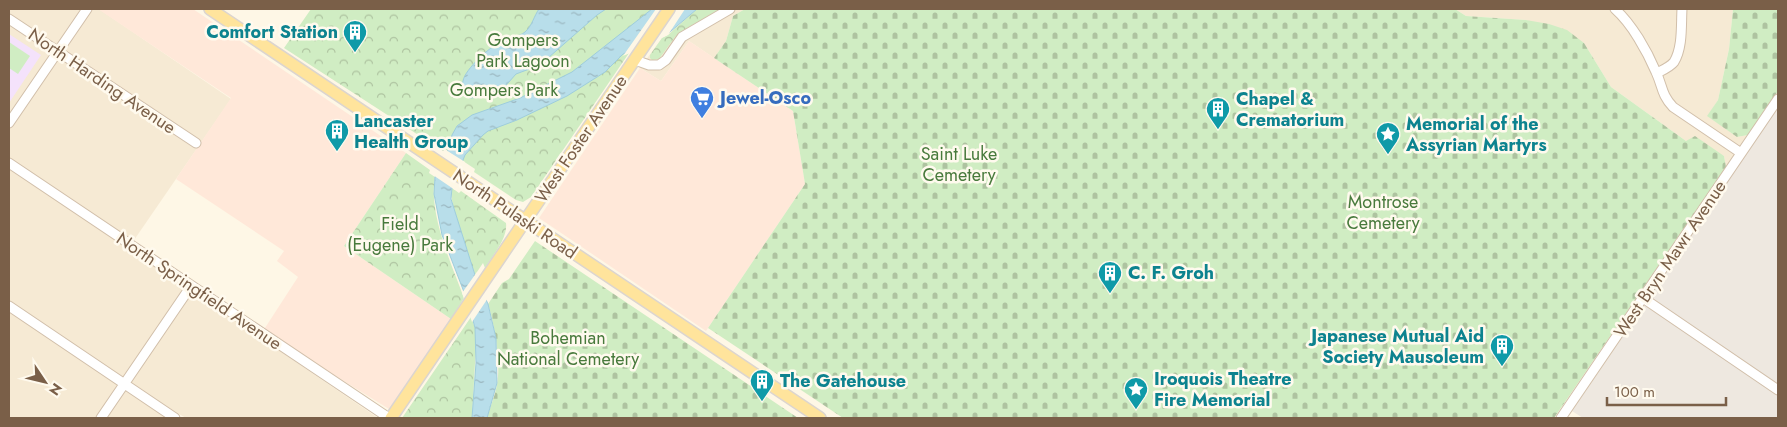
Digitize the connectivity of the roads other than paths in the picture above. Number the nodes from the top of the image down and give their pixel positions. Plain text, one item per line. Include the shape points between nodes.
1 (87, 9) edge
2 (210, 9) edge
3 (669, 9) edge
4 (730, 9) edge
5 (1615, 9) edge
6 (1682, 9) edge
7 (9, 19) edge
8 (58, 52) junction
9 (635, 60) junction
10 (1657, 73) junction
11 (1778, 99) edge
12 (9, 123) edge
13 (196, 143) dead end
14 (1741, 154) junction
15 (9, 163) edge
16 (525, 220) junction
17 (191, 286) junction
18 (1643, 298) junction
19 (9, 306) edge
20 (124, 384) junction
21 (1778, 390) edge
22 (101, 418) edge
23 (175, 418) edge
24 (390, 418) edge
25 (820, 418) edge
26 (1561, 418) edge

1 - 8 street
2 - 16 main road, North Pulaski Road
3 - 9 main road, West Foster Avenue
4 - 9 street via 682,37 659,66
5 - 10 street via 1642,44
6 - 10 street via 1680,44 1674,61
7 - 8 street, North Harding Avenue
8 - 12 street
8 - 13 street, North Harding Avenue
9 - 16 main road, West Foster Avenue
10 - 14 street via 1665,98 1673,107
11 - 14 street, West Bryn Mawr Avenue
14 - 18 street, West Bryn Mawr Avenue
15 - 17 street, North Springfield Avenue
16 - 24 main road, West Foster Avenue
16 - 25 main road, North Pulaski Road
17 - 20 street
17 - 24 street, North Springfield Avenue
18 - 21 street
18 - 26 street, West Bryn Mawr Avenue
19 - 20 street
20 - 22 street
20 - 23 street

